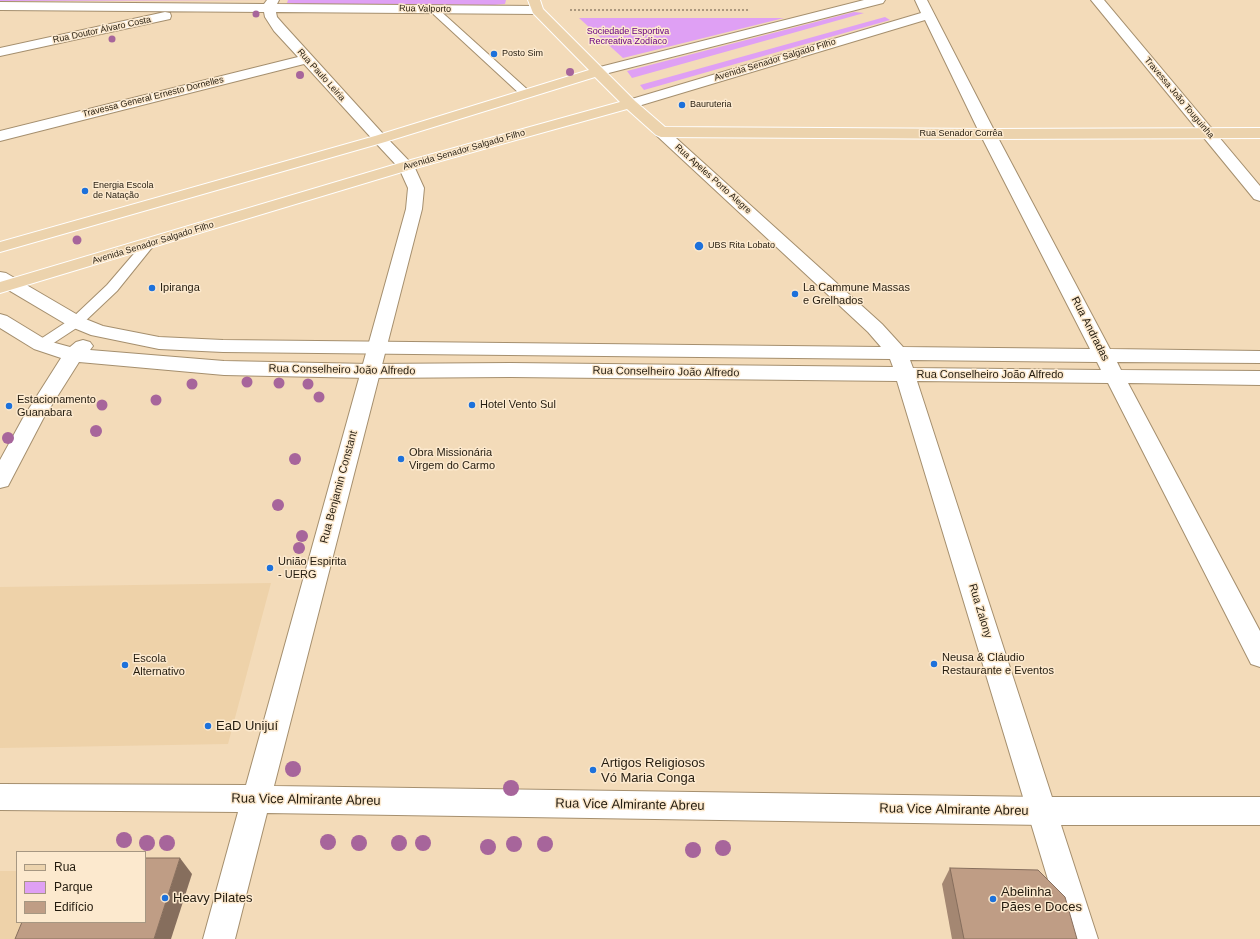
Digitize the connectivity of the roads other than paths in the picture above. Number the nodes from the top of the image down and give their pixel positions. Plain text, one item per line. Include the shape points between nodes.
1 (879, 0) edge
2 (922, 0) edge
3 (1097, 0) edge
4 (271, 4) edge
5 (535, 5) edge
6 (0, 6) edge
7 (204, 8) junction
8 (433, 9) junction
9 (929, 15) junction
10 (0, 52) edge
11 (306, 58) junction
12 (597, 72) junction
13 (525, 93) junction
14 (630, 104) junction
15 (661, 132) junction
16 (1260, 133) edge
17 (988, 134) junction
18 (1208, 134) junction
19 (0, 136) edge
20 (380, 139) junction
21 (406, 166) junction
22 (1260, 196) edge
23 (148, 244) junction
24 (0, 247) edge
25 (4, 283) edge
26 (0, 320) edge
27 (76, 322) junction
28 (98, 331) junction
29 (42, 345) junction
30 (376, 347) junction
31 (513, 348) junction
32 (724, 350) junction
33 (984, 354) junction
34 (73, 355) junction
35 (1104, 355) junction
36 (1260, 357) edge
37 (902, 363) junction
38 (510, 370) junction
39 (369, 371) junction
40 (727, 373) junction
41 (990, 374) junction
42 (1114, 376) junction
43 (1260, 378) edge
44 (0, 480) edge
45 (1260, 656) edge
46 (0, 797) edge
47 (256, 799) junction
48 (1043, 811) junction
49 (1260, 811) edge
50 (219, 939) edge
51 (1082, 939) edge

1 - 12 street
2 - 9 street, Rua Andradas
3 - 18 street, Travessa João Touguinha
4 - 7 street, Rua Valporto
4 - 8 street, Rua Valporto
4 - 11 street, Rua Paulo Leiria via 271,16
5 - 8 street, Rua Valporto
5 - 12 main road, Rua Apeles Porto Alegre
6 - 7 street, Rua Valporto
7 - 10 street, Rua Doutor Álvaro Costa
8 - 13 lane
9 - 14 street, Avenida Senador Salgado Filho
9 - 17 street, Rua Andradas
11 - 19 street, Travessa General Ernesto Dornelles
11 - 20 street, Rua Paulo Leiria
12 - 13 main road
12 - 14 main road, Rua Apeles Porto Alegre
13 - 20 main road
14 - 15 main road, Rua Apeles Porto Alegre
14 - 21 main road, Avenida Senador Salgado Filho
15 - 17 main road, Rua Senador Corrêa
15 - 37 street, Rua Apeles Porto Alegre via 875,328
16 - 18 main road, Rua Senador Corrêa
17 - 18 main road, Rua Senador Corrêa
17 - 35 street, Rua Andradas
18 - 22 street, Travessa João Touguinha
20 - 21 street, Rua Benjamin Constant
20 - 24 main road
21 - 23 main road, Avenida Senador Salgado Filho
21 - 30 street, Rua Benjamin Constant via 416,188 414,209
23 - 25 main road, Avenida Senador Salgado Filho
23 - 27 lane via 112,288
25 - 27 street, Rua Conselheiro João Alfredo
26 - 29 street, Rua Conselheiro João Alfredo
27 - 28 street, Rua Conselheiro João Alfredo
27 - 29 lane
28 - 30 street, Rua Conselheiro João Alfredo via 159,343
28 - 34 street
29 - 34 street, Rua Conselheiro João Alfredo
30 - 31 street, Rua Conselheiro João Alfredo
30 - 39 street, Rua Benjamin Constant
31 - 32 street, Rua Conselheiro João Alfredo
31 - 38 street
32 - 37 street, Rua Conselheiro João Alfredo
32 - 40 street
33 - 35 street, Rua Conselheiro João Alfredo
33 - 37 street, Rua Conselheiro João Alfredo
33 - 41 street
34 - 39 street, Rua Conselheiro João Alfredo via 224,368
34 - 44 street via 33,418
35 - 36 street, Rua Conselheiro João Alfredo
35 - 42 street, Rua Andradas
37 - 40 street, Rua Conselheiro João Alfredo
37 - 41 street, Rua Conselheiro João Alfredo
37 - 48 street, Rua Zalony
38 - 39 street, Rua Conselheiro João Alfredo
38 - 40 street, Rua Conselheiro João Alfredo
39 - 47 street, Rua Benjamin Constant
41 - 42 street, Rua Conselheiro João Alfredo
42 - 43 street, Rua Conselheiro João Alfredo
42 - 45 street, Rua Andradas
46 - 47 street, Rua Vice Almirante Abreu
47 - 48 street, Rua Vice Almirante Abreu
47 - 50 street, Rua Benjamin Constant
48 - 49 street, Rua Vice Almirante Abreu
48 - 51 street, Rua Zalony

